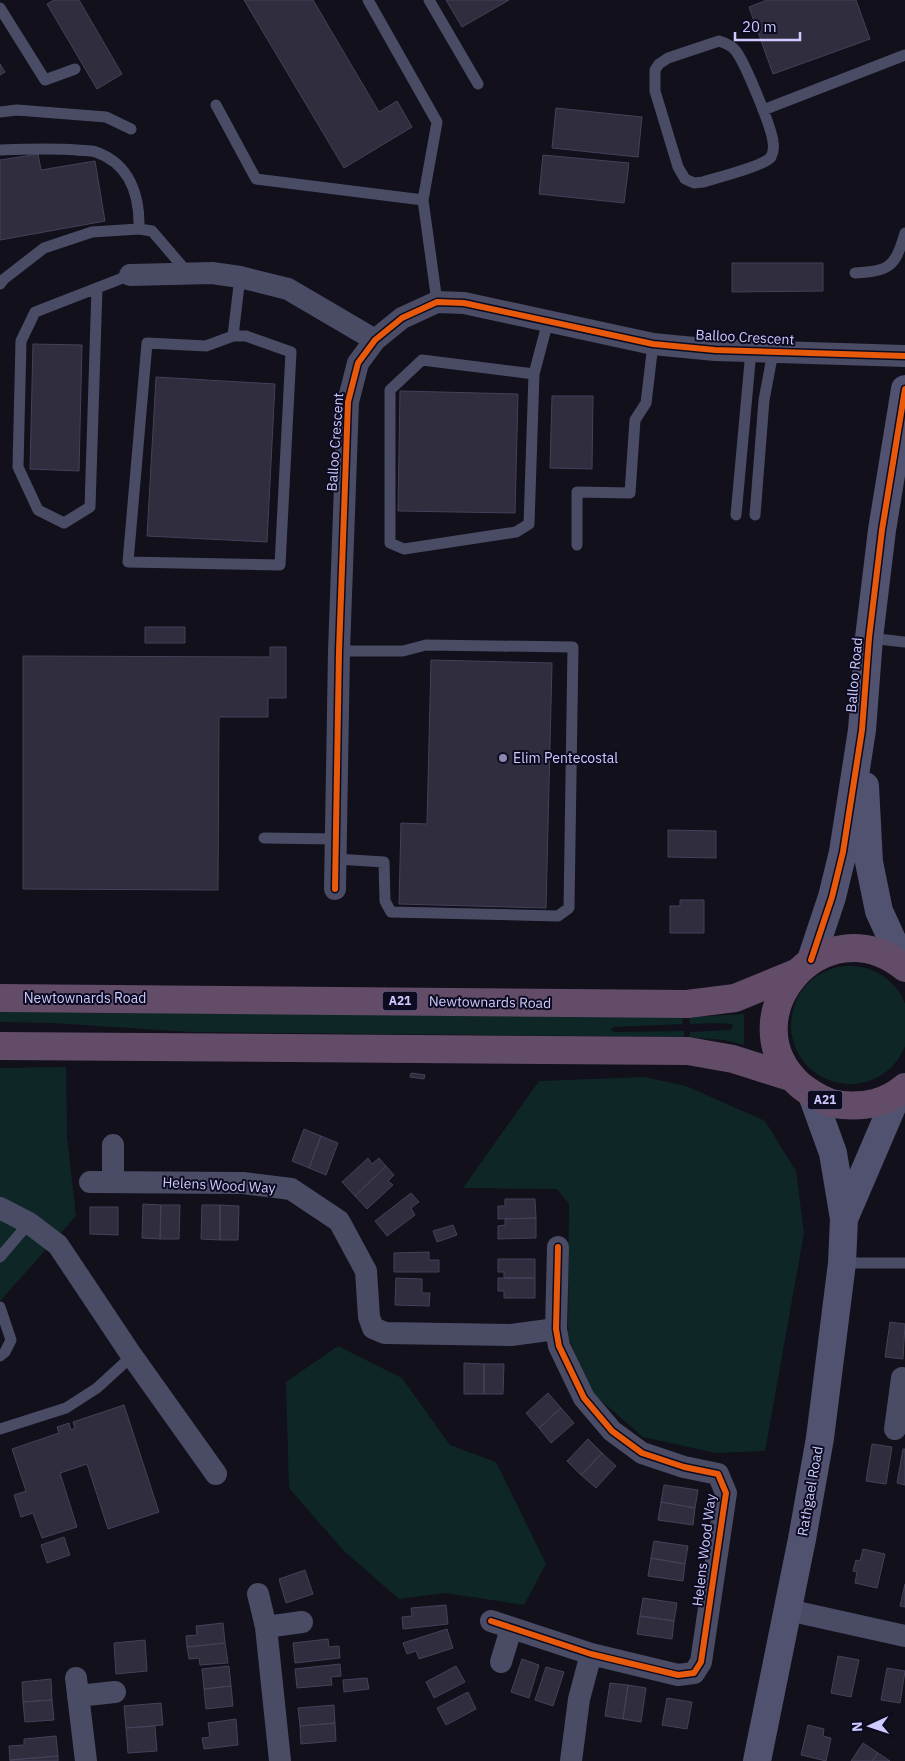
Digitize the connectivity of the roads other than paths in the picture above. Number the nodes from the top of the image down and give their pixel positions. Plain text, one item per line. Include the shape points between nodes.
1 (368, 0) edge
2 (429, 0) edge
3 (0, 8) edge
4 (905, 54) edge
5 (75, 69) dead end
6 (478, 84) dead end
7 (216, 105) dead end
8 (763, 110) junction
9 (0, 112) edge
10 (131, 129) dead end
11 (0, 150) edge
12 (423, 200) junction
13 (139, 229) junction
14 (905, 234) edge
15 (188, 273) junction
16 (855, 273) dead end
17 (130, 275) joint
18 (240, 277) junction
19 (0, 284) edge
20 (97, 288) junction
21 (437, 302) junction
22 (548, 321) junction
23 (233, 336) junction
24 (375, 340) junction
25 (653, 344) junction
26 (762, 351) junction
27 (905, 356) edge
28 (534, 374) junction
29 (904, 405) edge
30 (736, 515) dead end
31 (755, 515) dead end
32 (577, 545) dead end
33 (869, 638) junction
34 (905, 642) edge
35 (339, 651) junction
36 (862, 730) junction
37 (264, 838) dead end
38 (336, 849) junction
39 (335, 889) dead end
40 (803, 967) junction
41 (904, 967) edge
42 (0, 998) edge
43 (0, 1028) edge
44 (0, 1046) edge
45 (126, 1046) junction
46 (802, 1086) junction
47 (902, 1090) edge
48 (113, 1145) dead end
49 (90, 1182) dead end
50 (113, 1182) junction
51 (0, 1208) edge
52 (844, 1219) junction
53 (29, 1223) junction
54 (558, 1248) dead end
55 (0, 1257) edge
56 (842, 1263) junction
57 (905, 1263) edge
58 (0, 1307) edge
59 (556, 1329) junction
60 (0, 1356) edge
61 (132, 1356) junction
62 (902, 1378) dead end
63 (902, 1403) edge
64 (0, 1429) edge
65 (895, 1429) dead end
66 (216, 1474) dead end
67 (258, 1594) dead end
68 (788, 1610) junction
69 (302, 1622) dead end
70 (266, 1628) junction
71 (905, 1636) edge
72 (591, 1654) junction
73 (501, 1662) dead end
74 (115, 1692) dead end
75 (86, 1761) edge
76 (280, 1761) edge
77 (571, 1761) edge
78 (757, 1761) edge

1 - 12 lane via 437,122
2 - 6 lane
3 - 5 lane via 45,80
4 - 8 lane
7 - 12 lane via 256,179
8 - 8 lane via 774,144 770,159 703,182 685,179 678,167 655,91 655,70 668,58 719,41 726,43 736,50
9 - 10 lane via 17,110 106,117
11 - 13 lane via 53,148 95,152 121,166 134,191
12 - 21 lane
13 - 15 lane via 152,231
13 - 19 lane via 92,232 44,248
14 - 16 lane via 897,259 892,264 874,272
15 - 17 street
15 - 18 street
17 - 20 lane
18 - 23 lane
18 - 24 street via 288,289
20 - 20 lane via 34,312 21,340 18,467 38,510 64,523 90,507
21 - 22 street, Balloo Crescent via 464,303
21 - 24 street, Balloo Crescent via 402,318
22 - 25 street, Balloo Crescent
22 - 28 lane
23 - 23 lane via 206,346 147,343 128,562 280,565 291,352 246,336
24 - 35 street, Balloo Crescent via 358,363 348,402
25 - 26 street, Balloo Crescent
25 - 32 lane via 646,403 635,420 630,493 577,492
26 - 27 street, Balloo Crescent
26 - 30 lane
26 - 31 lane via 764,400
28 - 28 lane via 529,524 516,532 404,549 390,543 390,390 422,360
29 - 33 street, Balloo Road via 882,530
33 - 34 lane
33 - 36 street, Balloo Road
35 - 38 street, Balloo Crescent
35 - 38 lane via 403,651 426,645 573,647 569,908 558,916 391,912 385,901 384,862
36 - 40 street, Balloo Road via 843,852 832,897
36 - 41 street, Balloo Road via 869,862 879,911
37 - 38 lane
38 - 39 street, Balloo Crescent
40 - 41 highway, A21 via 830,952 850,948 888,956
40 - 42 highway, Newtownards Road / A21 via 734,998 687,1004
40 - 46 highway, A21 via 782,992 775,1014 775,1036 781,1058
43 - 45 highway via 29,1028
44 - 45 highway, A21
45 - 46 highway, A21 via 688,1051 733,1059
46 - 47 highway, A21 via 835,1104 860,1106 880,1102
46 - 52 street, Rathgael Road via 833,1153
47 - 52 street, Rathgael Road
48 - 50 street
49 - 50 street, Helens Wood Way
50 - 59 street, Helens Wood Way via 243,1183 291,1189 340,1221 366,1271 369,1317 373,1328 385,1332 511,1334
51 - 53 street
52 - 56 street, Rathgael Road
53 - 55 lane
53 - 61 street via 58,1245
54 - 59 street, Helens Wood Way
56 - 57 lane
56 - 68 street, Rathgael Road via 820,1438
58 - 60 lane via 11,1340
59 - 72 street, Helens Wood Way via 559,1346 584,1398 612,1431 642,1453 718,1474 726,1492 701,1662 694,1673 678,1675
61 - 64 lane via 97,1388 66,1408
61 - 66 street
62 - 63 street
63 - 65 street
67 - 70 street
68 - 71 street
68 - 78 street, Rathgael Road
69 - 70 street
70 - 76 street
72 - 73 street, Helens Wood Way via 501,1625
72 - 77 street via 579,1699
74 - 75 street via 77,1687

